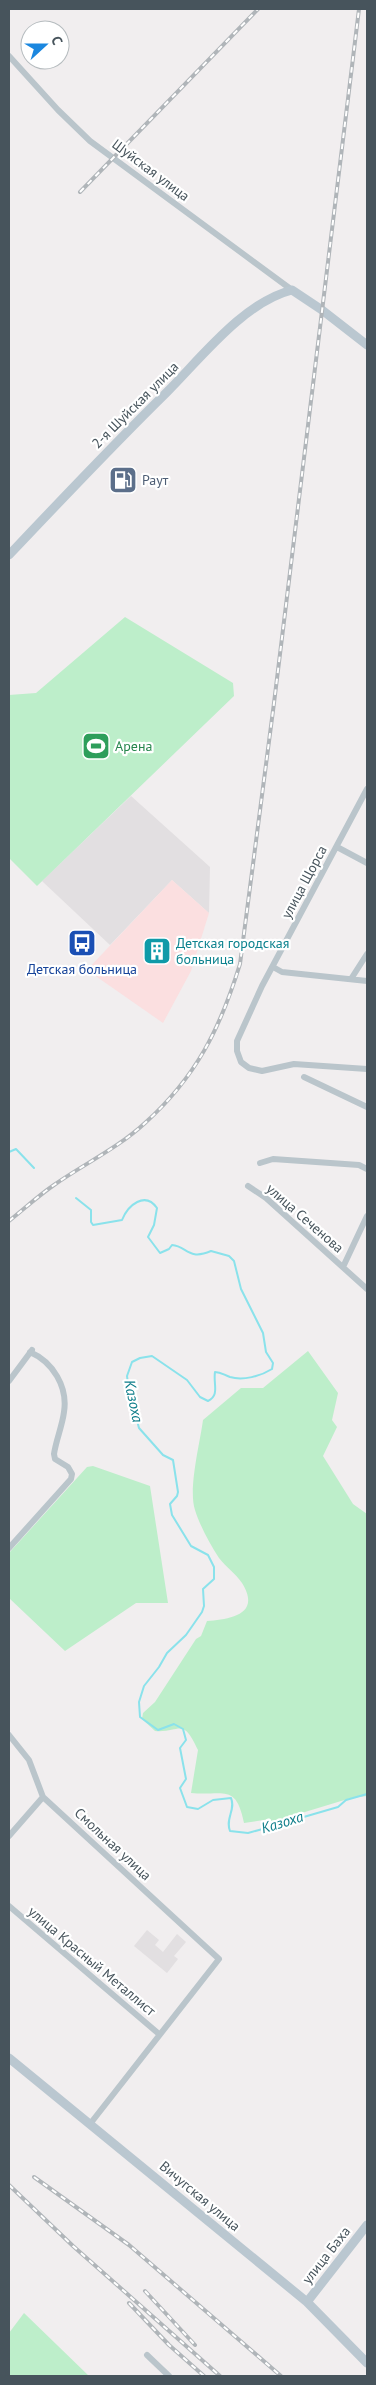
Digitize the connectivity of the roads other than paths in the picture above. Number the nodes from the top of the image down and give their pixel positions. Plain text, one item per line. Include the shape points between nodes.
1 (9, 56) edge
2 (292, 290) junction
3 (367, 345) edge
4 (9, 555) edge
5 (367, 789) edge
6 (337, 847) junction
7 (367, 863) edge
8 (367, 954) edge
9 (273, 967) junction
10 (351, 979) junction
11 (367, 980) edge
12 (367, 1068) edge
13 (304, 1077) dead end
14 (367, 1107) edge
15 (260, 1163) dead end
16 (367, 1169) edge
17 (248, 1186) dead end
18 (367, 1216) edge
19 (343, 1267) junction
20 (367, 1289) edge
21 (9, 1382) edge
22 (9, 1548) edge
23 (9, 1735) edge
24 (43, 1797) junction
25 (9, 1836) edge
26 (9, 1906) edge
27 (159, 2034) junction
28 (9, 2058) edge
29 (90, 2124) junction
30 (367, 2225) edge
31 (307, 2302) junction
32 (147, 2354) dead end
33 (367, 2363) edge
34 (169, 2376) edge

1 - 2 street, Шуйская улица via 90,141
2 - 3 main road
2 - 4 main road, 2-я Шуйская улица via 264,301 226,333
5 - 6 street, улица Щорса
6 - 7 street
6 - 9 street, улица Щорса
8 - 10 street
9 - 10 street via 282,972
9 - 12 street, улица Щорса via 237,1041 241,1062 262,1071 294,1064
10 - 11 street
13 - 14 street
15 - 16 street via 274,1160 360,1165
17 - 19 street, улица Сеченова via 266,1198
18 - 19 street
19 - 20 street, улица Сеченова
21 - 22 street via 31,1351 45,1360 59,1379 65,1406 54,1454 55,1459 68,1467 72,1474
23 - 24 street, Смольная улица via 28,1760
24 - 25 street
24 - 27 street, Смольная улица via 219,1959
26 - 27 street, улица Красный Металлист
27 - 29 street
28 - 29 main road, Вичугская улица
29 - 31 main road, Вичугская улица
30 - 31 main road, улица Баха
31 - 33 main road, Вичугская улица
32 - 34 street

